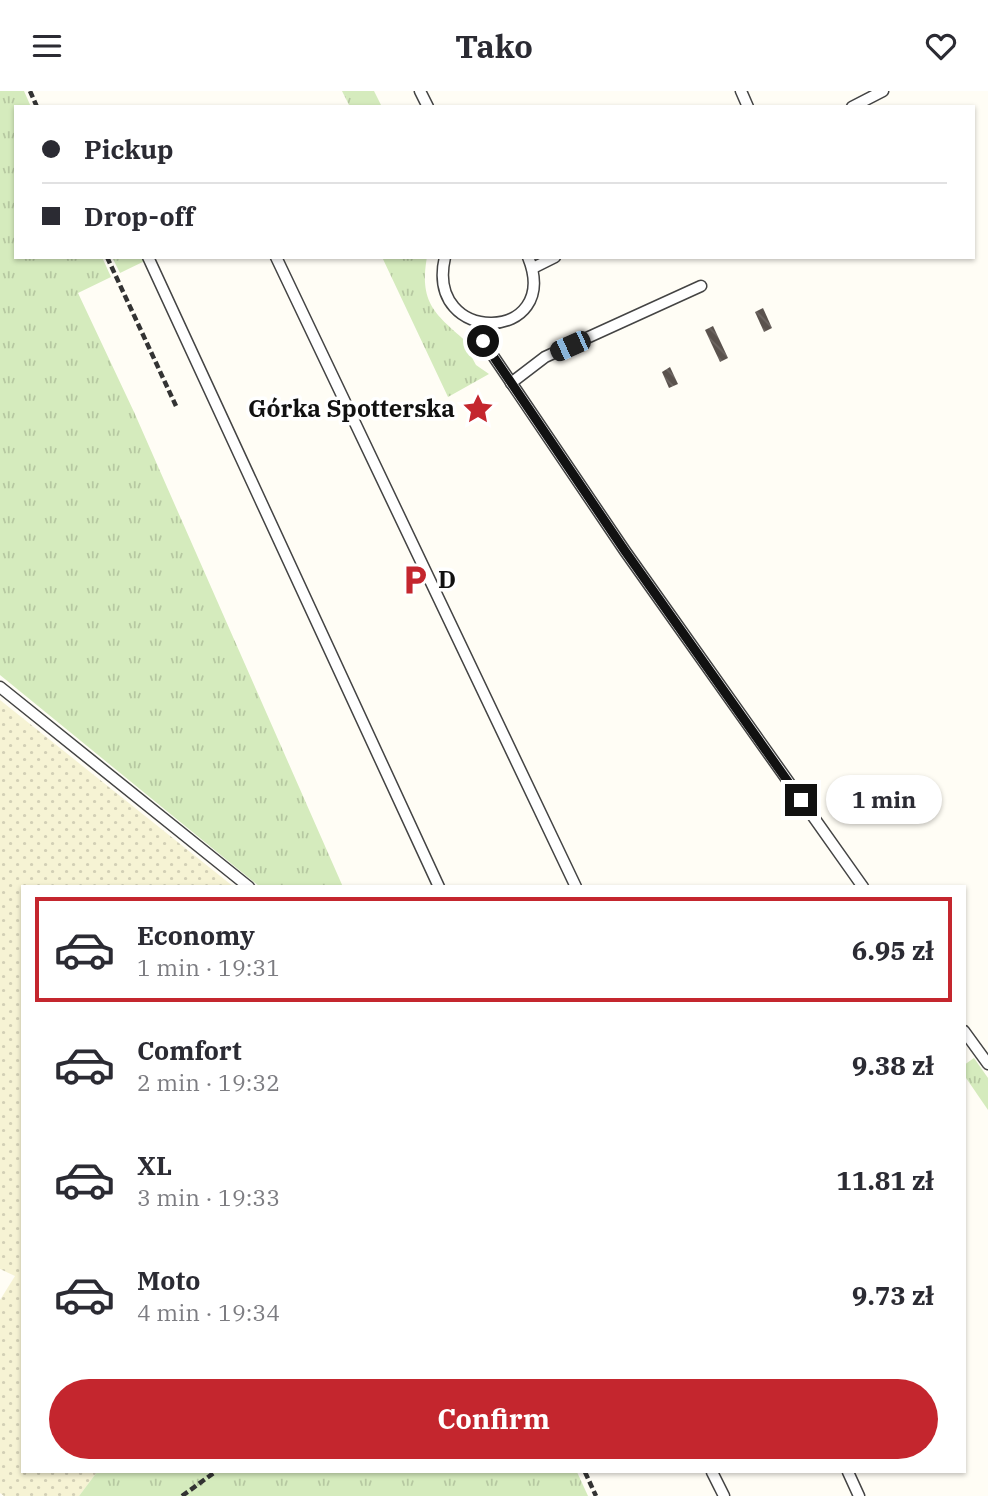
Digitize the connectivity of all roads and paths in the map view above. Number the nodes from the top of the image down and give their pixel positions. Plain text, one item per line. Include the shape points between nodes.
1 (883, 91) edge
2 (856, 105) edge
3 (108, 259) edge
4 (148, 259) edge
5 (277, 259) edge
6 (445, 259) edge
7 (529, 259) edge
8 (551, 259) edge
9 (533, 268) junction
10 (701, 286) dead end
11 (478, 324) junction
12 (511, 383) junction
13 (176, 406) dead end
14 (0, 687) edge
15 (246, 885) edge
16 (438, 885) edge
17 (575, 885) edge
18 (862, 885) edge
19 (966, 1034) edge
20 (988, 1064) edge
21 (214, 1473) edge
22 (585, 1473) edge
23 (712, 1473) edge
24 (848, 1473) edge
25 (182, 1496) edge
26 (596, 1496) edge
27 (724, 1496) edge
28 (859, 1496) edge

1 - 2 lane
3 - 13 path
4 - 16 lane
5 - 17 lane
6 - 11 lane via 442,277 450,301
7 - 9 lane
8 - 9 lane
9 - 11 lane via 533,292 523,310 506,322
10 - 12 lane via 545,357
11 - 12 lane via 483,341
12 - 18 lane
14 - 15 lane
19 - 20 lane
21 - 25 path
22 - 26 path
23 - 27 lane
24 - 28 lane

